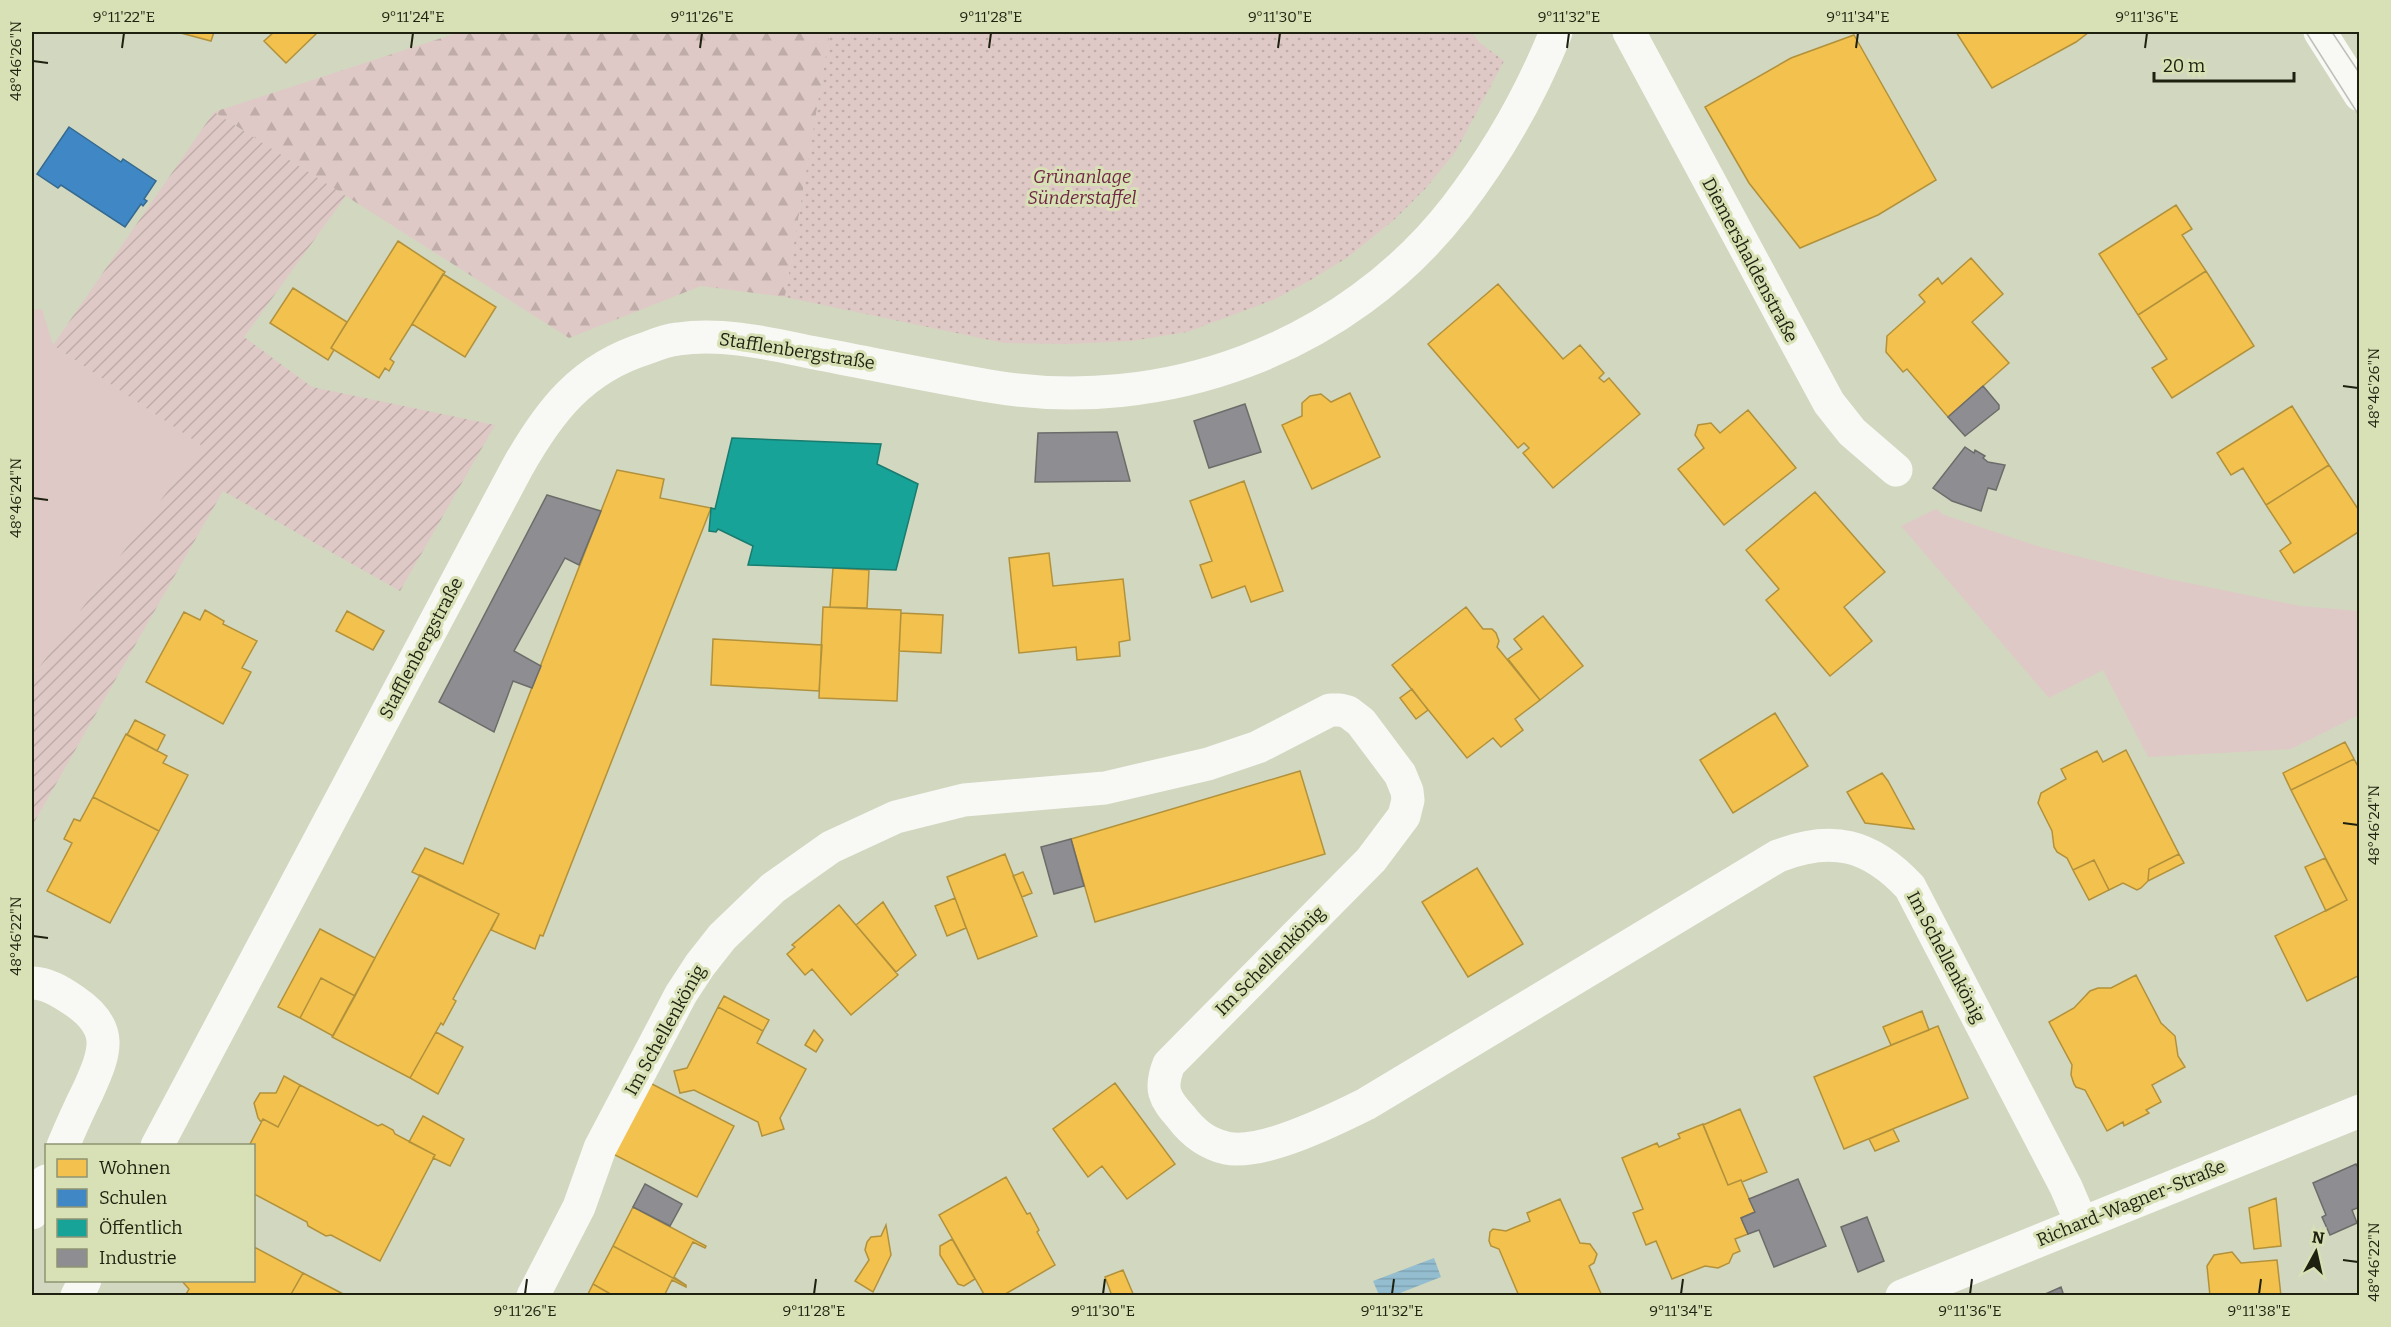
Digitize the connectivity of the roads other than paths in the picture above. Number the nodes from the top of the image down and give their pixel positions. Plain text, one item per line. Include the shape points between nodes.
1 (1556, 32) edge
2 (1629, 32) edge
3 (2320, 32) edge
4 (2360, 95) edge
5 (1896, 470) dead end
6 (32, 982) edge
7 (2360, 1111) edge
8 (64, 1144) edge
9 (158, 1144) edge
10 (45, 1182) edge
11 (32, 1213) edge
12 (2081, 1222) junction
13 (84, 1282) edge
14 (77, 1296) edge
15 (533, 1296) edge
16 (1902, 1296) edge

1 - 9 street, Stafflenbergstraße via 1518,113 1484,168 1455,209 1423,244 1347,309 1273,351 1216,373 1146,389 1048,394 719,337 676,339 626,354 587,377 559,403 516,468
2 - 5 street, Diemershaldenstraße via 1828,403 1852,432
3 - 4 street
6 - 8 street via 48,986 85,1007 98,1023 104,1041 102,1060
7 - 12 street, Richard-Wagner-Straße
10 - 11 street
12 - 15 street, Im Schellenkönig via 1910,887 1873,855 1825,844 1801,847 1778,856 1376,1098 1332,1120 1245,1148 1228,1148 1198,1136 1167,1101 1163,1089 1169,1064 1371,860 1407,808 1405,782 1361,722 1348,712 1330,710 1258,747 1157,778 1105,788 999,795 929,807 863,831 801,866 722,937 681,994 600,1148 579,1208
12 - 16 street, Richard-Wagner-Straße
13 - 14 street

